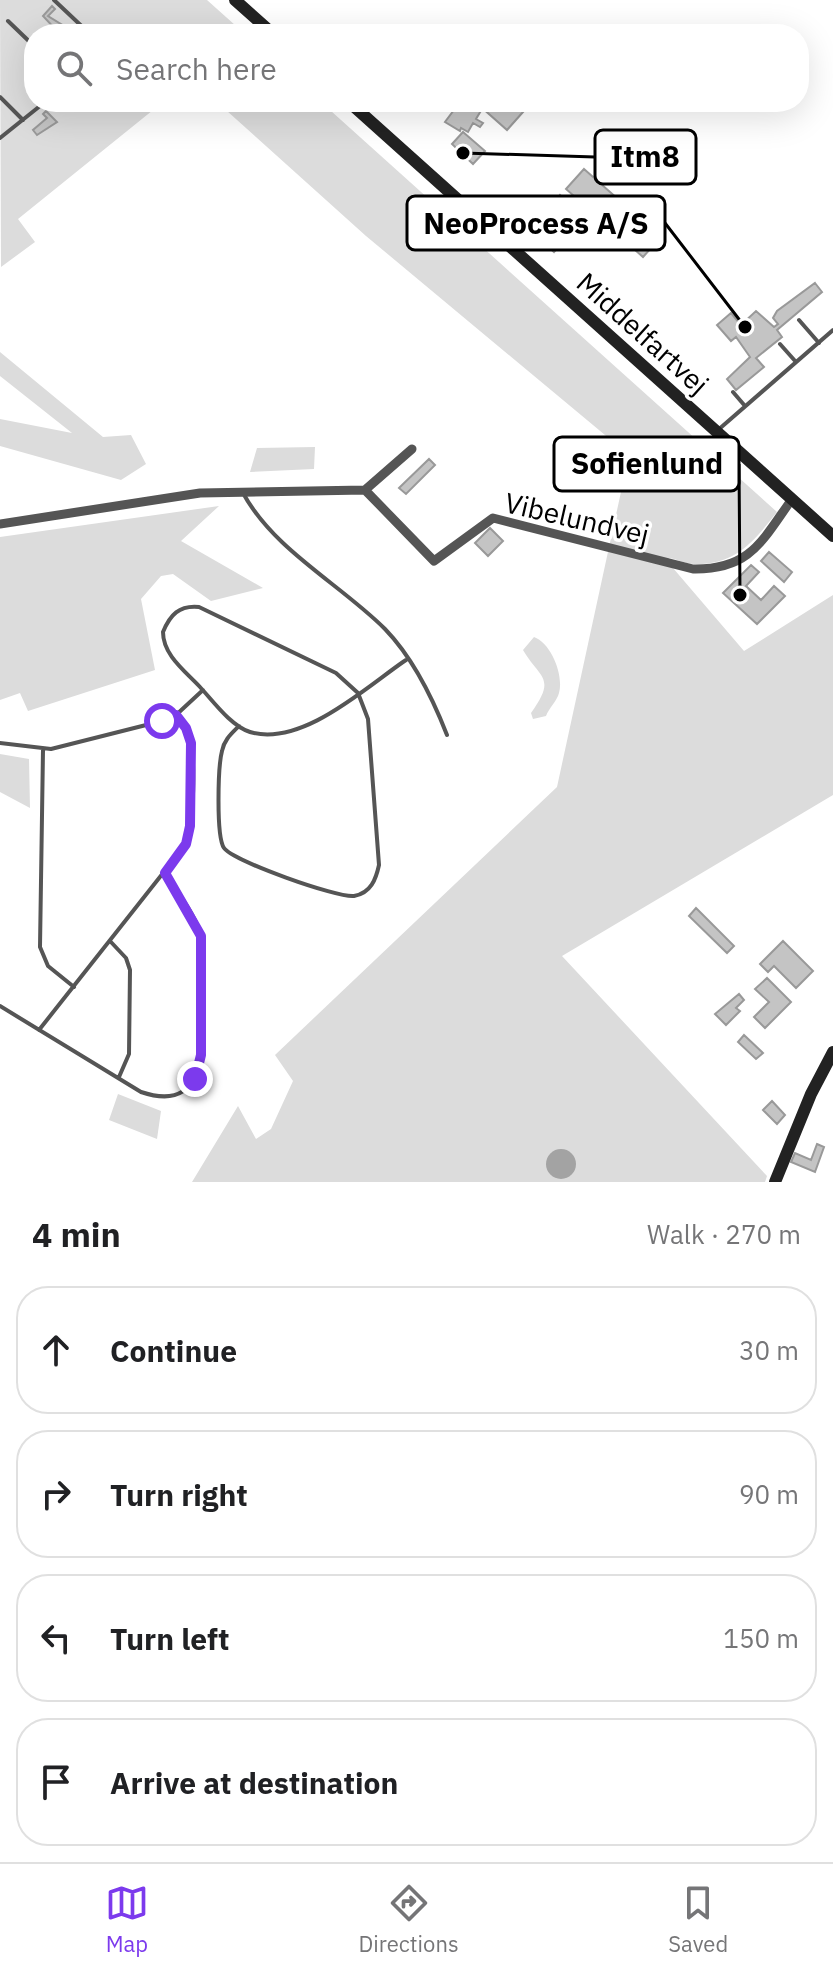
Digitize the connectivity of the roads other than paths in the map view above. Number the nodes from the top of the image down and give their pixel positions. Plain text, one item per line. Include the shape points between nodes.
1 (54, 0) edge
2 (235, 0) edge
3 (8, 21) dead end
4 (79, 24) edge
5 (262, 24) edge
6 (24, 36) edge
7 (0, 97) edge
8 (33, 112) edge
9 (360, 112) edge
10 (23, 120) junction
11 (0, 138) edge
12 (799, 320) dead end
13 (833, 330) edge
14 (819, 343) junction
15 (780, 344) dead end
16 (796, 362) junction
17 (733, 392) dead end
18 (745, 406) junction
19 (716, 431) junction
20 (412, 449) dead end
21 (365, 490) junction
22 (242, 491) junction
23 (792, 499) junction
24 (0, 524) edge
25 (833, 536) edge
26 (406, 660) junction
27 (203, 690) junction
28 (358, 693) junction
29 (176, 715) junction
30 (239, 726) junction
31 (447, 735) dead end
32 (0, 743) edge
33 (43, 750) junction
34 (165, 873) junction
35 (110, 941) junction
36 (74, 987) junction
37 (0, 1006) edge
38 (39, 1030) junction
39 (833, 1052) edge
40 (118, 1078) junction
41 (775, 1182) edge

1 - 4 lane
2 - 5 main road
3 - 6 lane
7 - 10 lane
8 - 10 lane
9 - 19 main road, Middelfartvej
10 - 11 lane
12 - 14 lane
13 - 14 lane
14 - 16 lane
15 - 16 lane
16 - 18 lane
17 - 18 lane
18 - 19 lane
19 - 23 main road, Middelfartvej
20 - 21 street
21 - 22 street
21 - 23 street, Vibelundvej via 434,561 493,518 713,570 757,549
22 - 24 street
22 - 26 lane via 270,530 385,629
23 - 25 main road, Middelfartvej
26 - 28 lane
26 - 31 lane via 435,704
27 - 28 lane via 163,640 169,619 187,607 199,607 336,673
27 - 29 lane
27 - 30 lane
28 - 30 lane via 306,727 257,733
28 - 30 lane via 368,719 379,865 374,884 356,896 251,863 224,848 219,832 221,752
29 - 33 lane
29 - 34 lane via 191,743 190,826 186,844
32 - 33 lane
33 - 36 lane via 40,947 48,966
34 - 35 lane
34 - 40 lane via 201,936 198,1072 183,1091 167,1097 141,1092
35 - 36 lane
35 - 40 lane via 130,970 129,1054
36 - 38 lane
37 - 38 lane
38 - 40 lane
39 - 41 main road

